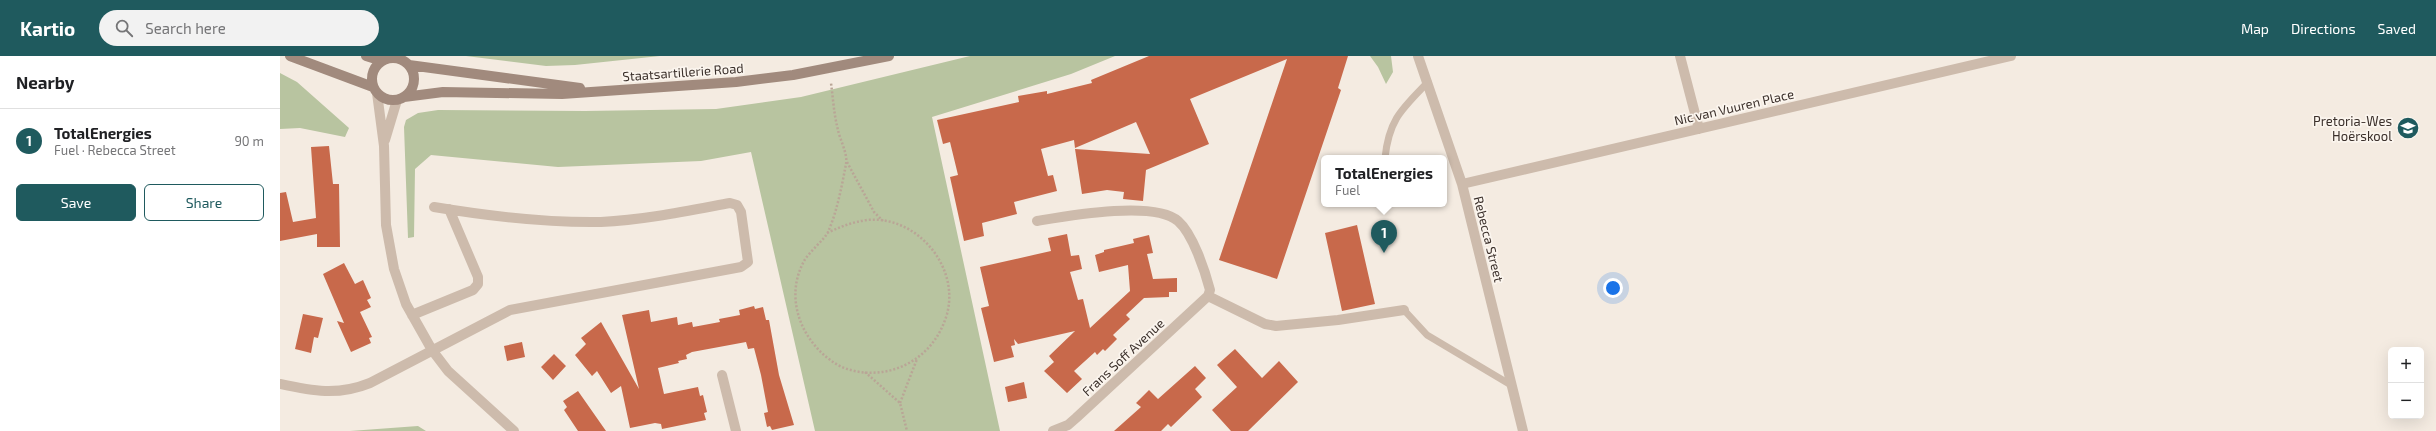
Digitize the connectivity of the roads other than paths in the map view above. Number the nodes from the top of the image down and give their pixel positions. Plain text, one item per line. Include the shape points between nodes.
1 (290, 56) edge
2 (366, 56) edge
3 (889, 56) edge
4 (1418, 56) edge
5 (1680, 56) edge
6 (2011, 56) edge
7 (382, 61) junction
8 (409, 65) junction
9 (1428, 82) junction
10 (375, 90) junction
11 (596, 91) junction
12 (400, 99) junction
13 (1699, 129) junction
14 (384, 146) junction
15 (1385, 155) edge
16 (1462, 184) junction
17 (434, 207) dead end
18 (449, 210) junction
19 (1037, 221) dead end
20 (1208, 296) junction
21 (1404, 310) joint
22 (412, 315) junction
23 (432, 350) junction
24 (722, 375) dead end
25 (280, 384) edge
26 (1511, 385) junction
27 (514, 431) edge
28 (736, 431) edge
29 (1053, 431) edge
30 (1523, 431) edge

1 - 10 street
2 - 7 street
3 - 11 street, Staatsartillerie Road via 786,76 681,87
4 - 9 street, Rebecca Street
5 - 13 street
6 - 13 street, Nic van Vuuren Place
7 - 8 street via 394,58
7 - 10 street via 373,72
8 - 11 street, Staatsartillerie Road
8 - 12 street via 414,80 411,90
9 - 15 lane via 1397,114 1387,137
9 - 16 street, Rebecca Street
10 - 12 street via 390,100
10 - 14 street
11 - 12 street, Staatsartillerie Road via 562,94 443,92
12 - 14 street
13 - 16 street, Nic van Vuuren Place
14 - 22 street via 389,246 399,284
16 - 26 street, Rebecca Street
17 - 18 street
18 - 22 street via 478,276 478,284 473,290
18 - 23 street via 563,222 602,222 662,216 730,203 737,205 741,212 748,262 741,267 510,310
19 - 20 street via 1099,212 1154,212 1170,215 1179,221 1190,236 1209,284
20 - 21 street via 1265,324 1284,326
20 - 29 street, Frans Soff Avenue via 1068,425
21 - 26 lane via 1427,335
22 - 23 street
23 - 25 street via 370,383 349,391 324,392
23 - 27 street via 448,371
24 - 28 street
26 - 30 street, Rebecca Street

